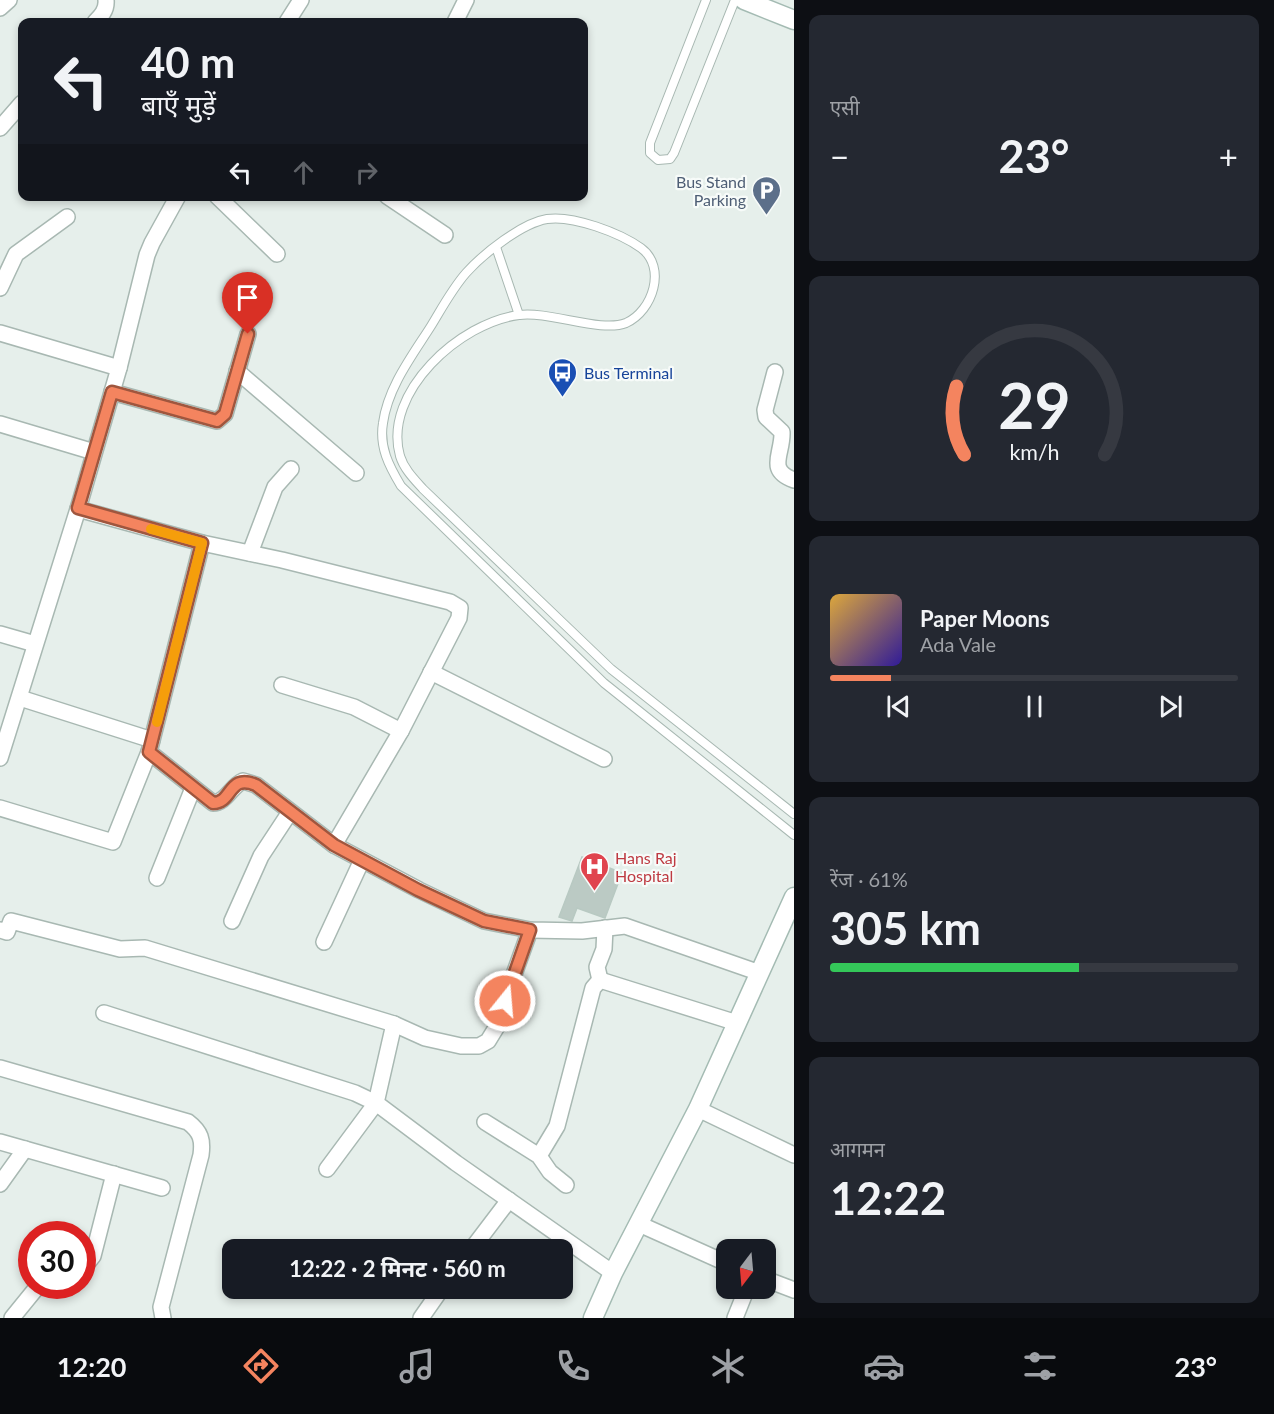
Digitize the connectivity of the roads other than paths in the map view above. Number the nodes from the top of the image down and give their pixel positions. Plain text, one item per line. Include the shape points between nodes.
1 (106, 0) edge
2 (301, 0) edge
3 (466, 0) edge
4 (706, 0) edge
5 (735, 0) edge
6 (744, 0) edge
7 (99, 18) edge
8 (289, 18) edge
9 (457, 18) edge
10 (794, 20) edge
11 (18, 108) edge
12 (0, 128) edge
13 (175, 201) edge
14 (223, 201) edge
15 (394, 201) edge
16 (67, 217) dead end
17 (445, 235) dead end
18 (496, 247) junction
19 (277, 254) dead end
20 (0, 288) edge
21 (519, 315) junction
22 (0, 333) edge
23 (248, 334) dead end
24 (119, 368) junction
25 (237, 371) junction
26 (775, 372) dead end
27 (112, 392) junction
28 (0, 424) edge
29 (94, 452) junction
30 (291, 469) dead end
31 (356, 473) dead end
32 (794, 480) edge
33 (78, 508) junction
34 (202, 543) junction
35 (250, 553) junction
36 (0, 634) edge
37 (35, 644) junction
38 (431, 672) junction
39 (282, 685) dead end
40 (20, 698) junction
41 (401, 731) junction
42 (151, 746) junction
43 (0, 758) edge
44 (604, 759) dead end
45 (193, 788) junction
46 (0, 808) edge
47 (290, 812) junction
48 (794, 814) edge
49 (794, 835) edge
50 (334, 845) junction
51 (362, 860) junction
52 (157, 878) dead end
53 (794, 897) edge
54 (232, 921) dead end
55 (605, 928) junction
56 (0, 930) edge
57 (530, 930) junction
58 (324, 942) dead end
59 (760, 973) junction
60 (600, 980) junction
61 (104, 1013) dead end
62 (737, 1023) junction
63 (394, 1024) junction
64 (0, 1068) edge
65 (376, 1103) junction
66 (698, 1109) junction
67 (485, 1122) dead end
68 (0, 1142) edge
69 (25, 1149) junction
70 (794, 1155) edge
71 (539, 1156) junction
72 (327, 1168) dead end
73 (114, 1174) junction
74 (0, 1184) edge
75 (566, 1185) dead end
76 (162, 1188) dead end
77 (509, 1200) junction
78 (639, 1224) junction
79 (479, 1239) edge
80 (96, 1244) edge
81 (716, 1259) edge
82 (613, 1273) junction
83 (776, 1283) edge
84 (794, 1290) edge
85 (27, 1299) edge
86 (434, 1299) edge
87 (743, 1299) edge
88 (12, 1318) edge
89 (163, 1318) edge
90 (421, 1318) edge
91 (593, 1318) edge
92 (735, 1318) edge

1 - 7 street
2 - 8 street
3 - 9 street
4 - 5 lane via 650,142 650,153 658,160 670,159 674,153
6 - 10 street
11 - 12 street
13 - 24 street via 147,255
14 - 19 street
15 - 17 street
16 - 20 street via 16,254
18 - 21 lane
18 - 21 lane via 529,224 561,218 625,238 642,249 656,270 645,307 625,323 600,325 555,316
18 - 49 lane via 479,259 455,286 391,394 382,439 384,456 392,472 408,494 604,683
21 - 48 lane via 489,324 456,343 414,383 402,408 397,433 403,463 423,489 610,669
22 - 24 street
23 - 25 street
24 - 27 street
25 - 27 street via 225,414 217,421
25 - 31 street
26 - 32 street via 766,417 782,432 778,471
27 - 29 street
28 - 29 street
29 - 33 street
30 - 35 street via 275,487
33 - 34 street
33 - 37 street
34 - 35 street
34 - 42 street
35 - 38 street via 456,605 460,608 459,618
36 - 37 street
37 - 40 street
38 - 41 street
38 - 44 street
39 - 41 street via 354,707
40 - 42 street
40 - 43 street
41 - 50 street
42 - 45 street
42 - 46 street via 113,842
45 - 47 street via 218,803 236,784 249,782
45 - 52 street
47 - 50 street
47 - 54 street via 261,856
50 - 51 street
51 - 57 street via 484,921
51 - 58 street
53 - 59 street
55 - 57 street
55 - 59 street via 625,926
55 - 60 street via 604,949 597,967
56 - 63 street via 7,932 11,921 120,950 145,948
57 - 63 street via 499,1023 488,1041 479,1046 461,1046 425,1038
59 - 62 street
60 - 62 street
60 - 71 street via 593,988 557,1126
61 - 65 street
62 - 66 street
63 - 65 street
64 - 89 street via 188,1122 198,1130 203,1142 201,1155 161,1307
65 - 72 street
65 - 77 street
66 - 70 street
66 - 78 street
67 - 71 street
68 - 69 street
69 - 73 street
69 - 74 street
71 - 75 street
73 - 76 street
73 - 80 street
77 - 79 street
77 - 82 street
78 - 81 street
78 - 82 street
82 - 91 street
83 - 84 street
85 - 88 street
86 - 90 street
87 - 92 street

